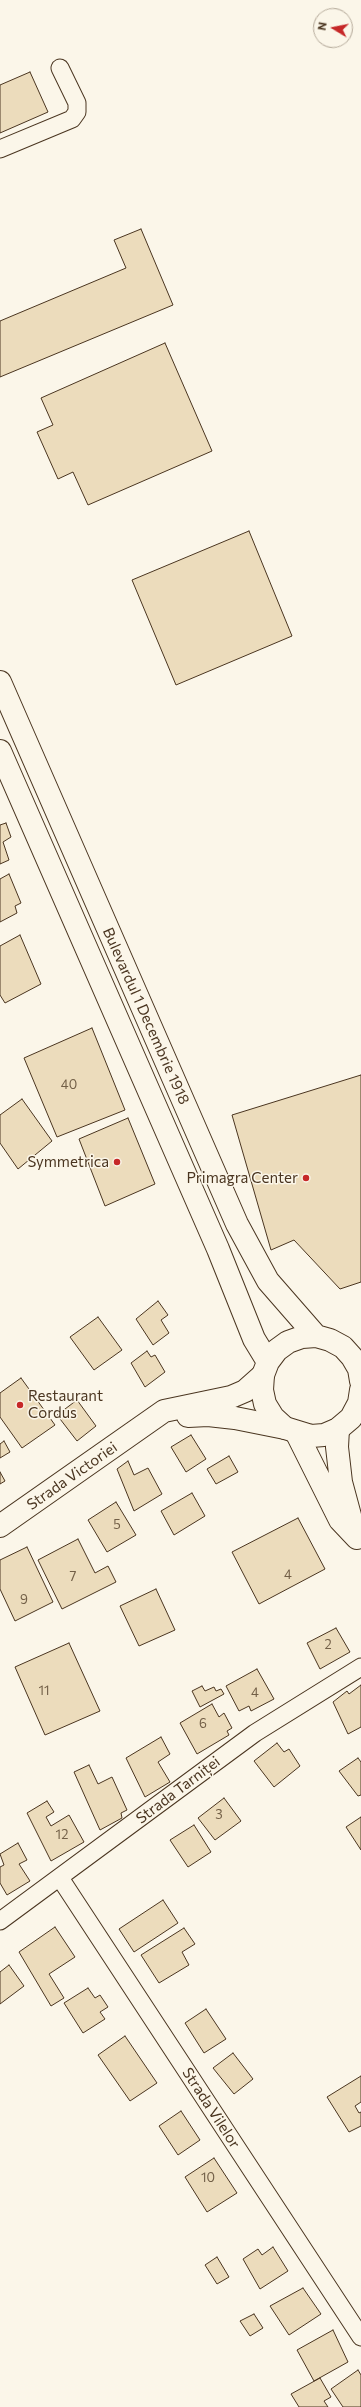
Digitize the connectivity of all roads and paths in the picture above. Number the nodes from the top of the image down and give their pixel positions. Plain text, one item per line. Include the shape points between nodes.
1 (60, 68) dead end
2 (0, 150) edge
3 (0, 682) edge
4 (0, 751) edge
5 (316, 1336) junction
6 (266, 1368) junction
7 (360, 1373) edge
8 (361, 1390) edge
9 (350, 1420) edge
10 (144, 1426) junction
11 (291, 1431) junction
12 (0, 1526) edge
13 (359, 1542) edge
14 (361, 1667) edge
15 (60, 1878) junction
16 (0, 1922) edge
17 (361, 2337) edge

1 - 2 street via 77,103 78,112 72,118
3 - 5 main road, Bulevardul 1 Decembrie 1918 via 237,1224 268,1281
4 - 6 main road, Bulevardul 1 Decembrie 1918 via 218,1249
5 - 6 main road, Strada Victoriei via 288,1342 277,1350
5 - 7 main road via 343,1347 352,1357
6 - 10 main road, Strada Victoriei via 245,1390 231,1397 164,1411
6 - 11 main road via 262,1390 265,1404 273,1417
8 - 9 main road via 359,1403
9 - 11 main road, Strada Victoriei via 324,1435 311,1436
9 - 13 main road via 337,1447 341,1482
10 - 11 main road, Strada Victoriei via 174,1417 208,1415 250,1421
10 - 12 main road, Strada Victoriei
11 - 13 main road via 340,1520
14 - 15 street, Strada Tarniței via 255,1733
15 - 16 street, Strada Tarniței
15 - 17 street, Strada Vilelor

